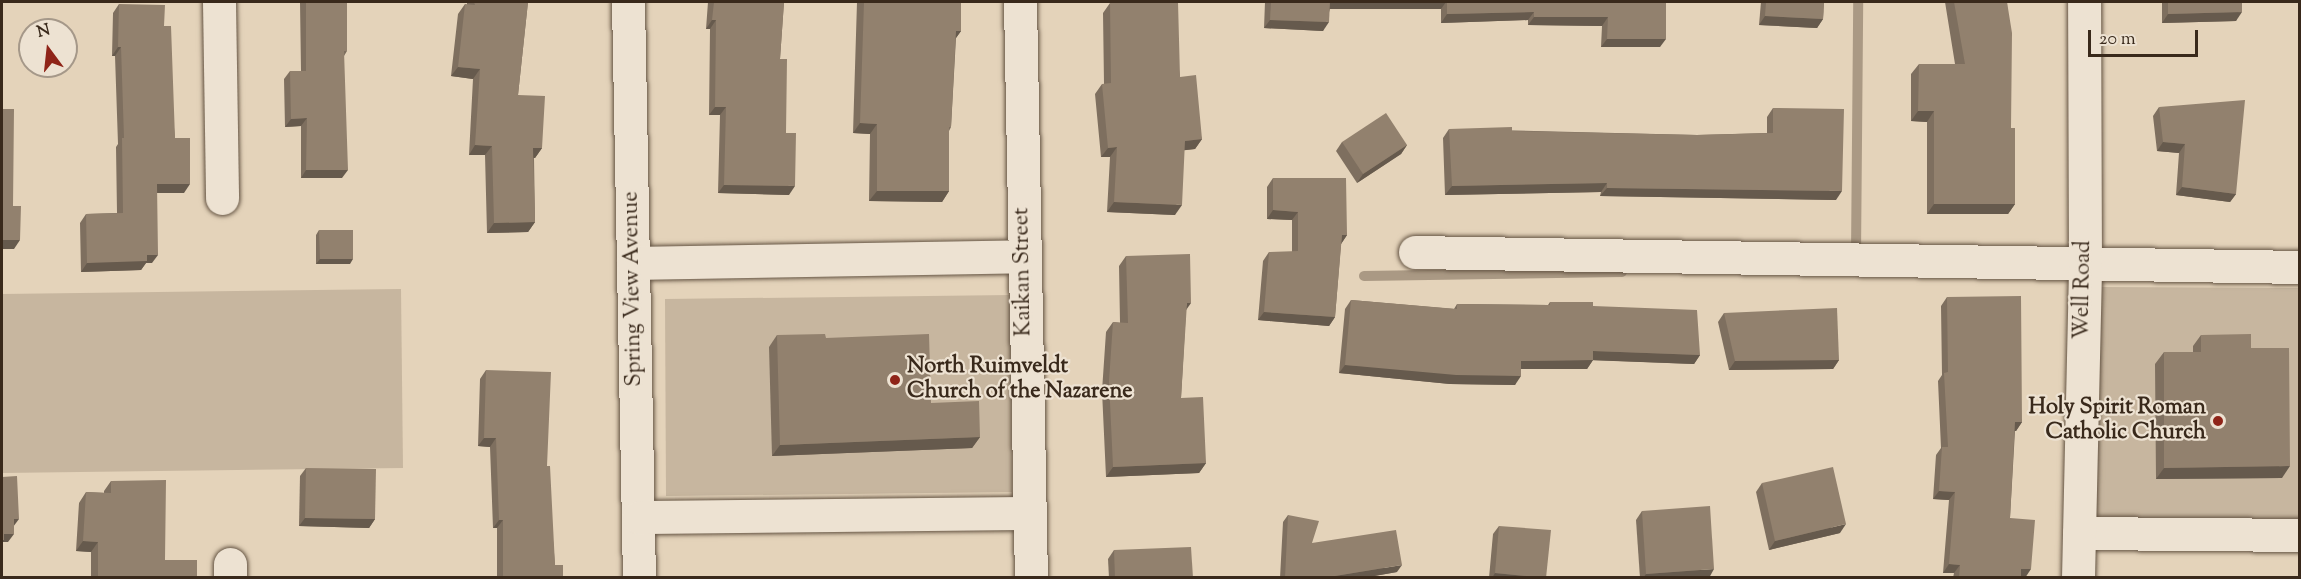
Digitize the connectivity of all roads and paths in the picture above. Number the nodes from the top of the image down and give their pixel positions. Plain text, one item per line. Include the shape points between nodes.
1 (219, 2) edge
2 (628, 2) edge
3 (1020, 2) edge
4 (2084, 2) edge
5 (222, 198) dead end
6 (1415, 252) dead end
7 (1023, 256) junction
8 (633, 263) junction
9 (2085, 265) junction
10 (2300, 267) edge
11 (1029, 513) junction
12 (639, 517) junction
13 (2079, 532) junction
14 (2300, 535) edge
15 (639, 578) edge
16 (1031, 578) edge
17 (2078, 578) edge

1 - 5 street
2 - 8 street, Spring View Avenue
3 - 7 street, Kaikan Street
4 - 9 street, Well Road
6 - 9 street
7 - 8 street
7 - 11 street, Kaikan Street
8 - 12 street, Spring View Avenue
9 - 10 street
9 - 13 street, Well Road
11 - 12 street
11 - 16 street, Kaikan Street
12 - 15 street, Spring View Avenue
13 - 14 street
13 - 17 street, Well Road

